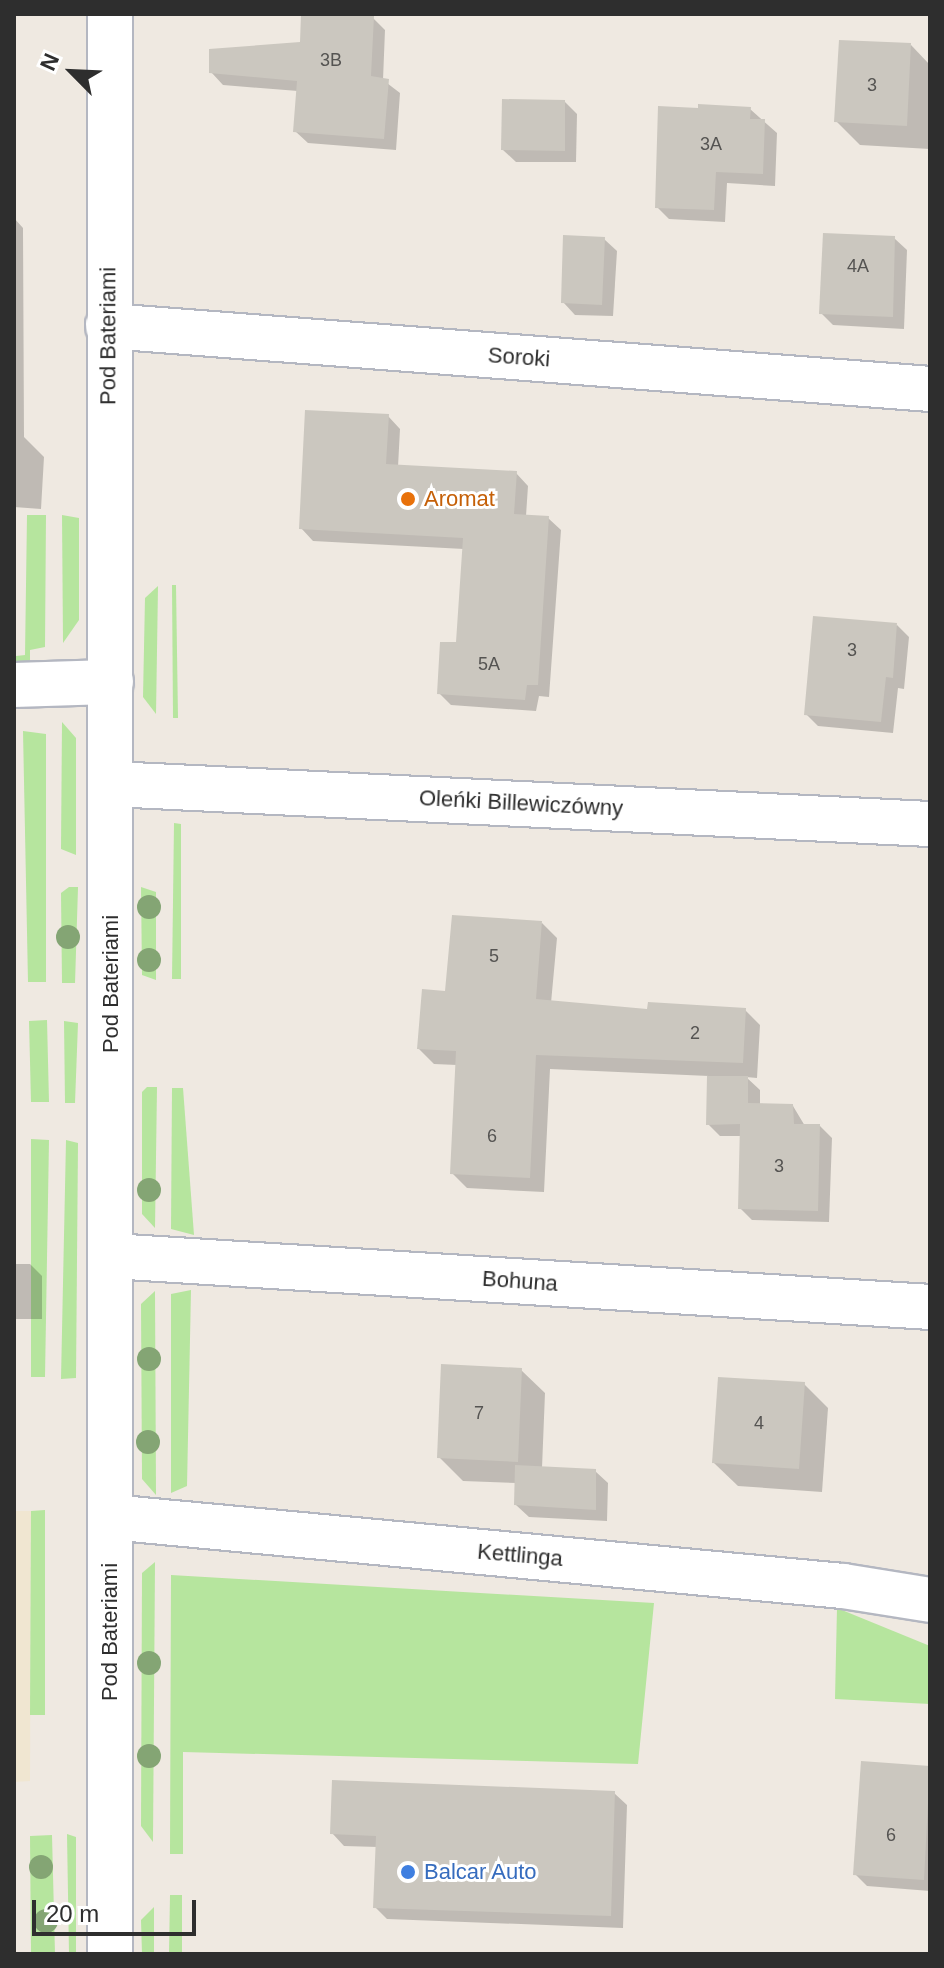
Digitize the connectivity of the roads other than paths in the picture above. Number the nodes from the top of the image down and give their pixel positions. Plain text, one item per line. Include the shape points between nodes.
1 (110, 14) edge
2 (108, 326) junction
3 (930, 389) edge
4 (111, 682) junction
5 (14, 685) edge
6 (112, 784) junction
7 (930, 824) edge
8 (111, 1256) junction
9 (930, 1307) edge
10 (110, 1517) junction
11 (930, 1600) edge
12 (110, 1954) edge

1 - 2 street, Pod Bateriami
2 - 3 street, Soroki
2 - 4 street, Pod Bateriami
4 - 5 street
4 - 6 street, Pod Bateriami
6 - 7 street, Oleńki Billewiczówny
6 - 8 street, Pod Bateriami
8 - 9 street, Bohuna
8 - 10 street, Pod Bateriami
10 - 11 street, Kettlinga via 843,1586
10 - 12 street, Pod Bateriami

